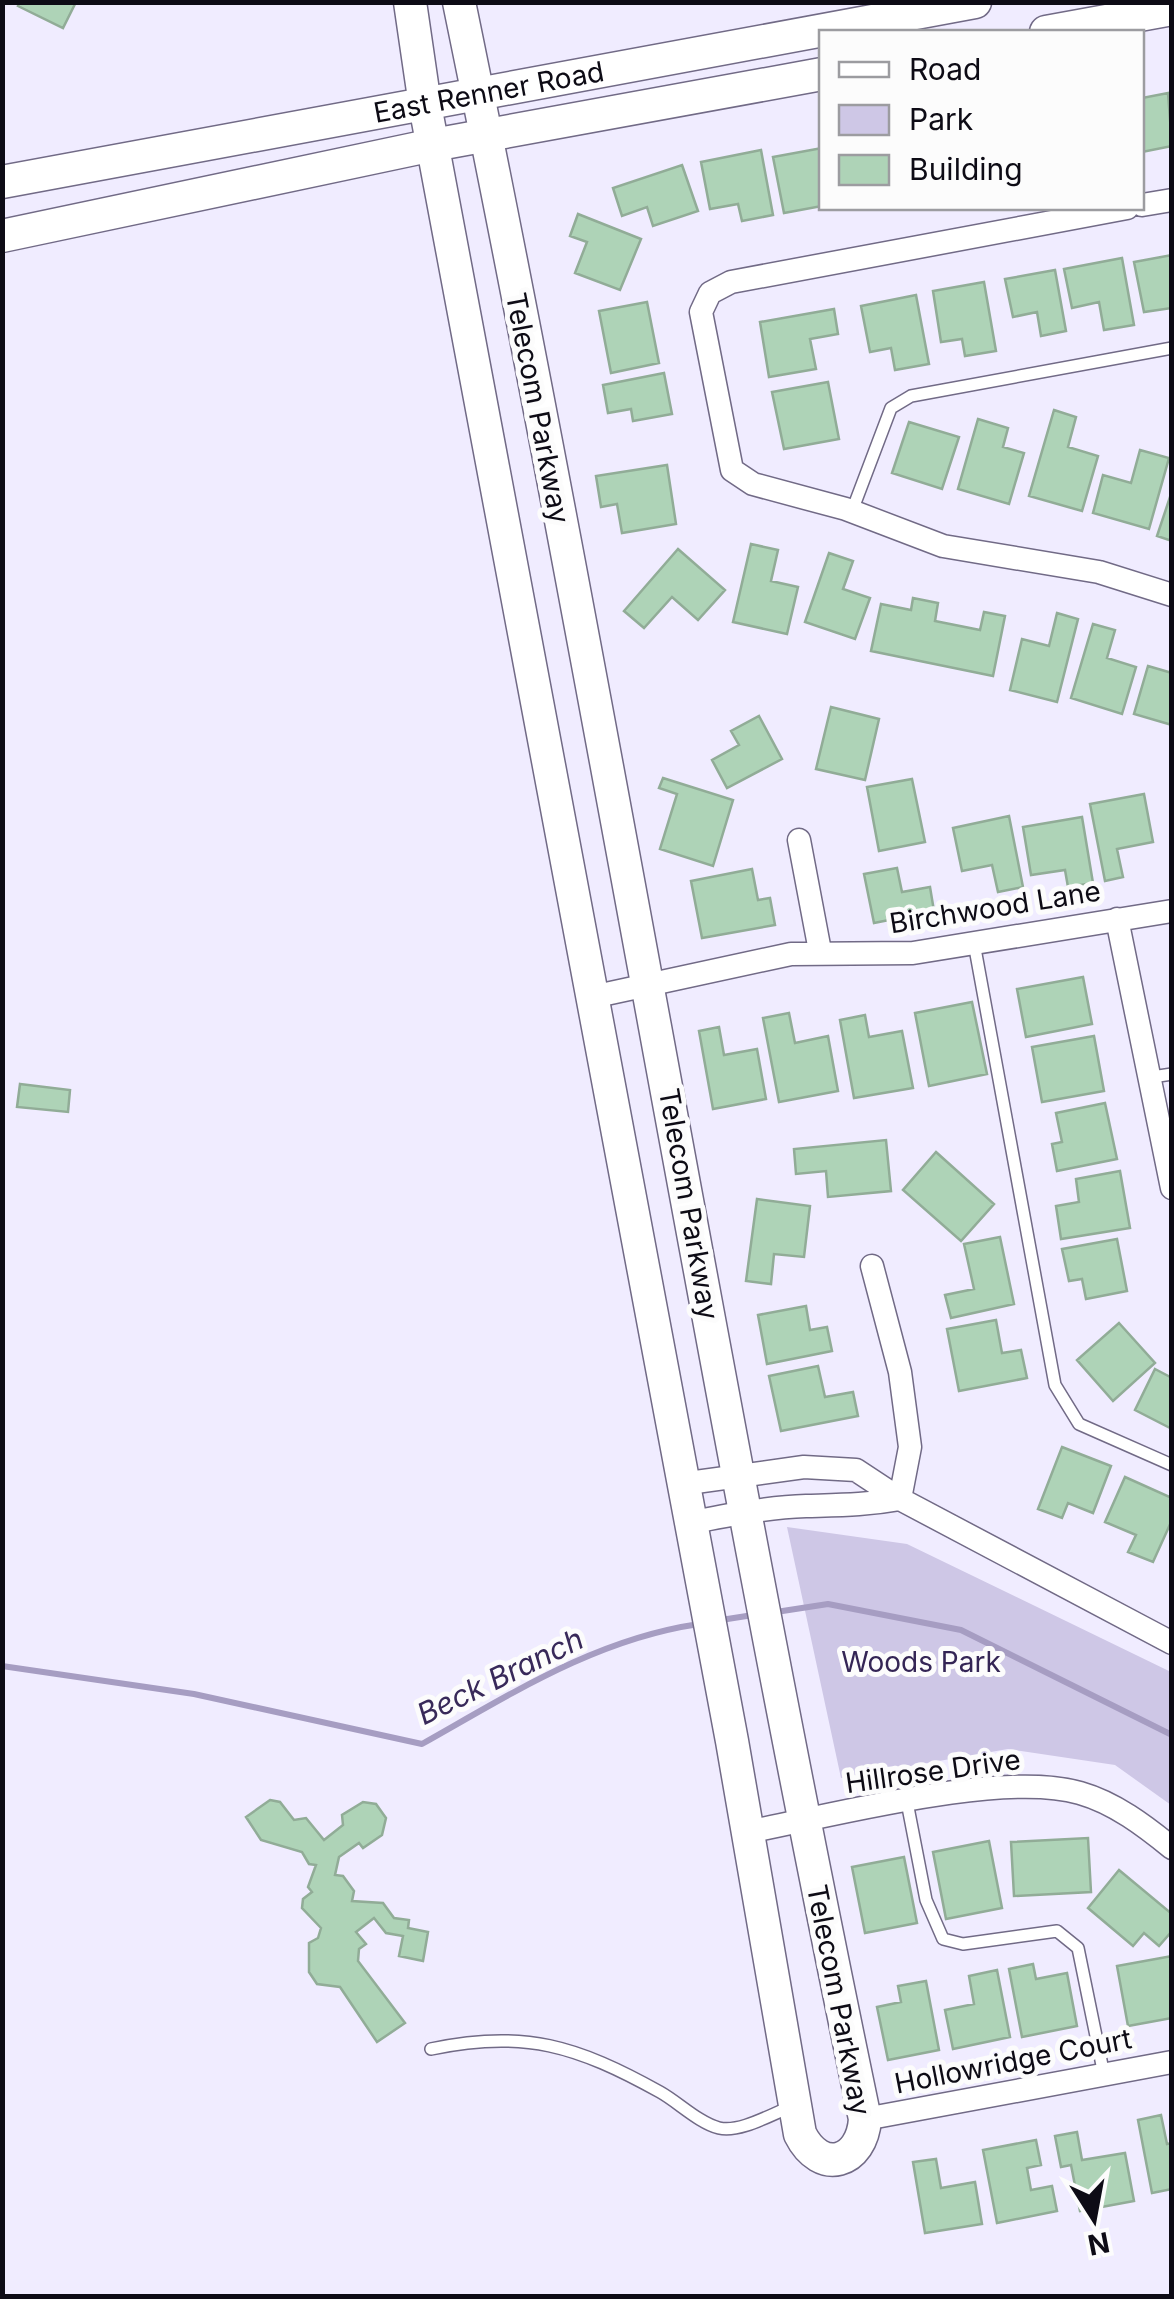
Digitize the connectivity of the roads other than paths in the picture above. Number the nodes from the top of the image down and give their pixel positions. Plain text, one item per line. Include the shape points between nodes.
1 (410, 2) edge
2 (458, 2) edge
3 (974, 2) edge
4 (1172, 9) edge
5 (825, 30) edge
6 (1057, 30) edge
7 (819, 31) edge
8 (819, 75) edge
9 (478, 95) junction
10 (424, 105) junction
11 (486, 136) junction
12 (432, 145) junction
13 (2, 182) edge
14 (1172, 200) edge
15 (1144, 205) edge
16 (1116, 210) edge
17 (2, 236) edge
18 (1172, 348) edge
19 (852, 512) junction
20 (1172, 595) edge
21 (798, 840) dead end
22 (1172, 911) edge
23 (1117, 919) junction
24 (974, 943) junction
25 (820, 951) junction
26 (649, 985) junction
27 (592, 996) junction
28 (1162, 1075) edge
29 (1172, 1188) edge
30 (872, 1266) dead end
31 (1172, 1465) edge
32 (835, 1468) junction
33 (740, 1475) junction
34 (681, 1484) junction
35 (900, 1499) junction
36 (834, 1508) junction
37 (746, 1513) junction
38 (688, 1523) junction
39 (1172, 1643) edge
40 (907, 1802) junction
41 (802, 1821) junction
42 (747, 1832) junction
43 (1172, 1848) edge
44 (431, 2049) dead end
45 (1172, 2062) edge
46 (1104, 2074) junction
47 (798, 2105) junction
48 (865, 2119) junction

1 - 10 street, Telecom Parkway
2 - 9 street, Telecom Parkway
3 - 5 street, East Renner Road
4 - 6 street
7 - 9 street, East Renner Road
8 - 11 street, East Renner Road
9 - 10 street, East Renner Road
9 - 11 street, Telecom Parkway
10 - 12 street, Telecom Parkway
10 - 13 street, East Renner Road
11 - 12 street, East Renner Road
11 - 26 street, Telecom Parkway
12 - 17 street, East Renner Road
12 - 27 street, Telecom Parkway
14 - 15 street
16 - 19 street via 731,282 710,293 701,312 732,470 753,484
18 - 19 lane via 911,396 892,408
19 - 20 street via 943,546 1099,572
21 - 25 street
22 - 23 street, Birchwood Lane
23 - 24 street, Birchwood Lane
23 - 28 street
24 - 25 street, Birchwood Lane via 872,956
24 - 31 lane via 1055,1386 1079,1424
25 - 26 street, Birchwood Lane
26 - 27 street, Birchwood Lane
26 - 33 street, Telecom Parkway
27 - 34 street, Telecom Parkway
28 - 29 street
30 - 35 street via 908,1428
32 - 33 street
32 - 35 street via 856,1470
32 - 36 street
33 - 34 street
33 - 37 street, Telecom Parkway
34 - 38 street, Telecom Parkway
35 - 36 street
35 - 39 street
36 - 37 street
37 - 38 street
37 - 41 street, Telecom Parkway
38 - 42 street, Telecom Parkway
40 - 41 street, Hillrose Drive
40 - 43 street, Hillrose Drive via 1047,1786 1114,1808
40 - 46 lane via 926,1900 943,1939 963,1944 1057,1930 1078,1948
41 - 42 street, Hillrose Drive
41 - 48 street, Telecom Parkway
42 - 47 street, Telecom Parkway
44 - 47 lane via 510,2037 541,2043 639,2080 719,2128
45 - 46 street, Hollowridge Court
46 - 48 street, Hollowridge Court
47 - 48 street, Telecom Parkway via 806,2148 821,2158 838,2160 856,2150

